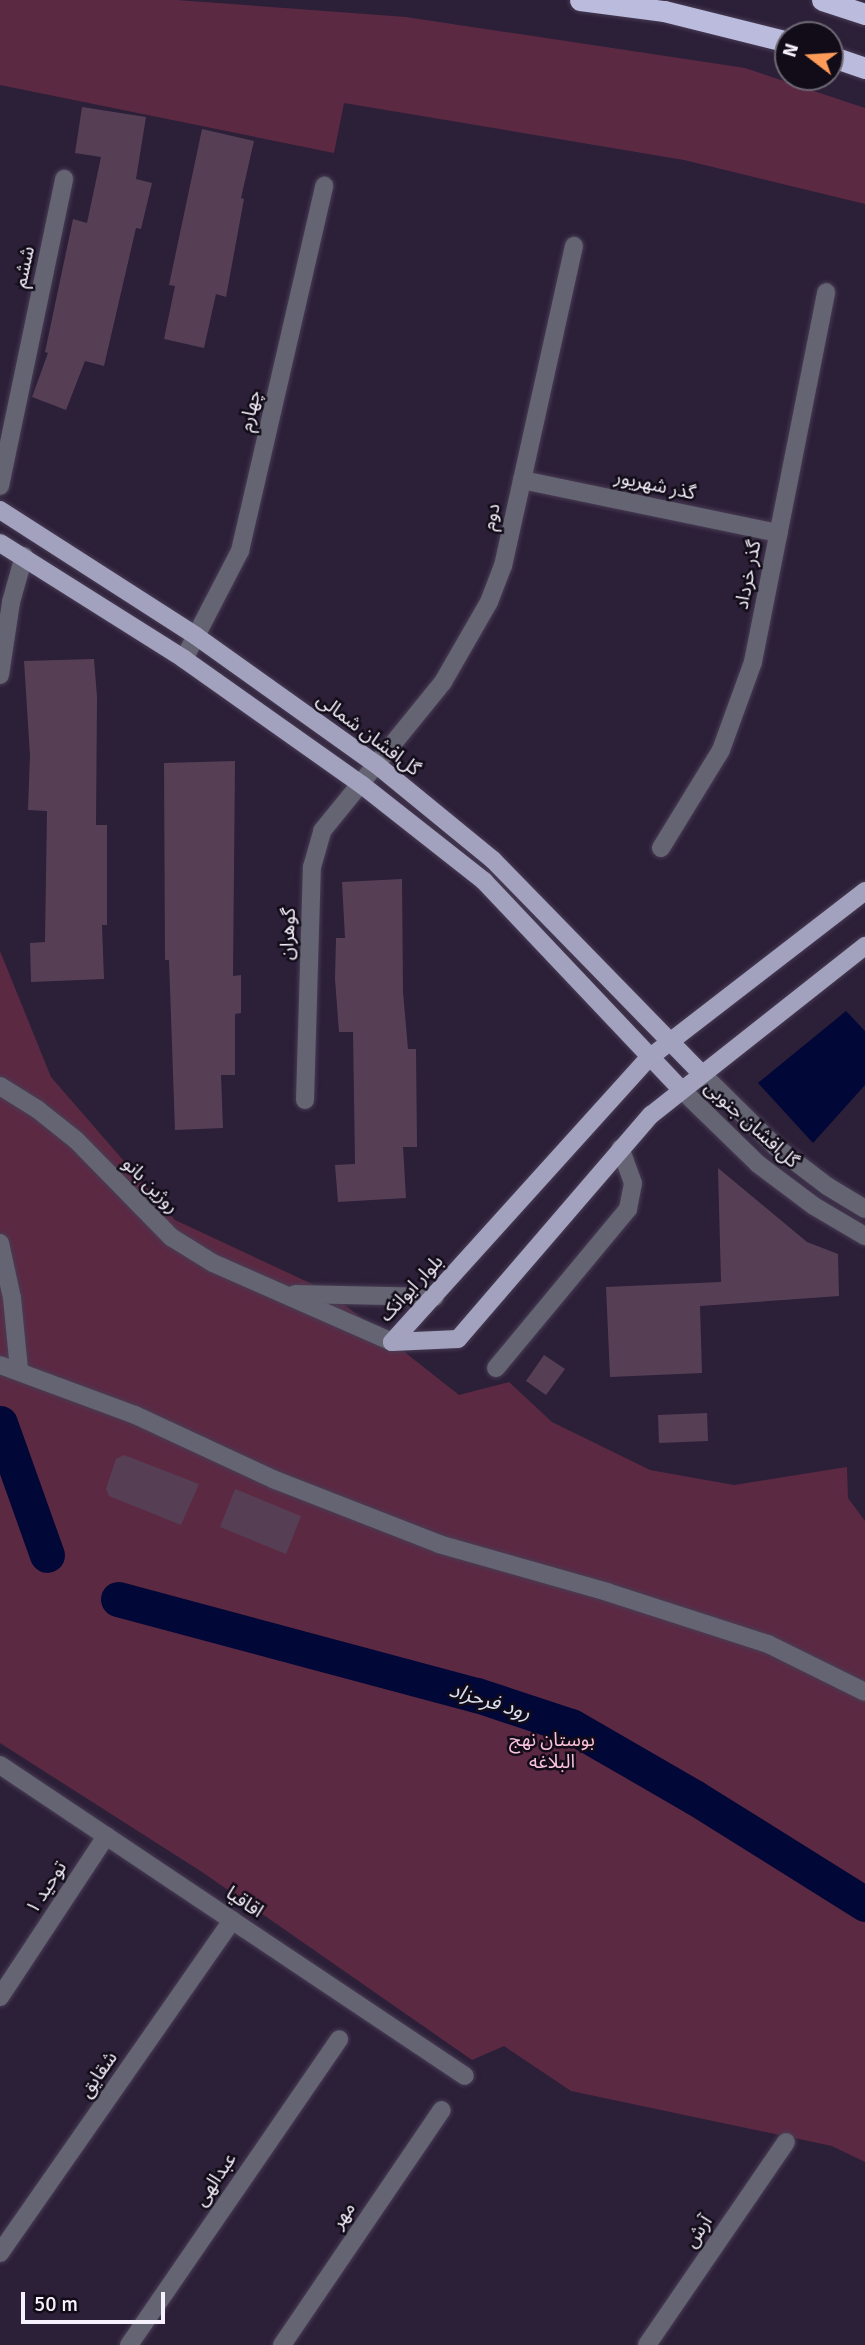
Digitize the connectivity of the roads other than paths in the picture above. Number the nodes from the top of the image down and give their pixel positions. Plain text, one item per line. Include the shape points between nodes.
1 (580, 0) edge
2 (822, 0) edge
3 (865, 13) edge
4 (774, 38) edge
5 (844, 61) edge
6 (865, 68) edge
7 (64, 179) dead end
8 (324, 186) dead end
9 (574, 246) dead end
10 (826, 292) dead end
11 (522, 480) junction
12 (0, 486) edge
13 (0, 510) edge
14 (779, 533) junction
15 (0, 543) edge
16 (23, 556) junction
17 (196, 636) junction
18 (184, 659) junction
19 (0, 676) edge
20 (377, 765) junction
21 (362, 785) junction
22 (661, 848) dead end
23 (865, 891) edge
24 (865, 946) edge
25 (672, 1041) junction
26 (649, 1058) junction
27 (701, 1073) junction
28 (0, 1086) edge
29 (681, 1089) junction
30 (305, 1100) dead end
31 (620, 1148) junction
32 (865, 1209) edge
33 (865, 1236) edge
34 (0, 1243) edge
35 (284, 1294) junction
36 (435, 1297) junction
37 (391, 1342) junction
38 (0, 1365) edge
39 (496, 1368) dead end
40 (19, 1370) junction
41 (865, 1692) edge
42 (0, 1765) edge
43 (106, 1836) junction
44 (232, 1920) junction
45 (0, 1997) edge
46 (338, 2039) dead end
47 (465, 2076) dead end
48 (442, 2110) dead end
49 (786, 2142) dead end
50 (0, 2253) edge
51 (129, 2345) edge
52 (282, 2345) edge
53 (647, 2345) edge

1 - 4 highway via 664,11
2 - 3 highway
5 - 6 highway
7 - 12 street, ششم
8 - 17 street, چهارم via 240,551
9 - 11 street, دوم
10 - 14 street, گذر خرداد
11 - 14 street, گذر شهریور
11 - 20 street, دوم via 503,566 489,602 443,682
13 - 17 main road, گل‌افشان شمالی
14 - 22 street, گذر خرداد via 753,662 721,750
15 - 16 main road
16 - 18 main road
16 - 19 street
17 - 18 street, چهارم
17 - 20 main road, گل‌افشان شمالی
18 - 21 main road
20 - 21 street, دوم
20 - 25 main road, گل‌افشان شمالی via 493,860
21 - 26 main road via 484,881
21 - 30 street, گوهران via 322,831 312,867
23 - 25 main road, بلوار ایوانک
24 - 27 main road, بلوار ایوانک
25 - 26 main road, بلوار ایوانک
25 - 27 main road, گل‌افشان شمالی
26 - 29 main road
26 - 36 main road, بلوار ایوانک
27 - 29 main road, بلوار ایوانک
27 - 32 street, گل‌افشان جنوبی via 776,1147
28 - 35 street, روژین بانو via 76,1140 171,1237 213,1263
29 - 31 main road, بلوار ایوانک
29 - 33 street, گل‌افشان جنوبی via 758,1164 814,1206
31 - 37 main road, بلوار ایوانک via 458,1339
31 - 39 street via 633,1184 628,1209
34 - 40 street via 12,1298
35 - 36 street
35 - 37 street, روژین بانو
36 - 37 main road, بلوار ایوانک
38 - 40 street
40 - 41 street via 135,1415 275,1480 439,1544 768,1644
42 - 43 street, اقاقیا
43 - 44 street, اقاقیا
43 - 45 street, توحید ۱
44 - 47 street, اقاقیا
44 - 50 street, شقایق
46 - 51 street, عبدالهی
48 - 52 street, مهر
49 - 53 street, آرش

